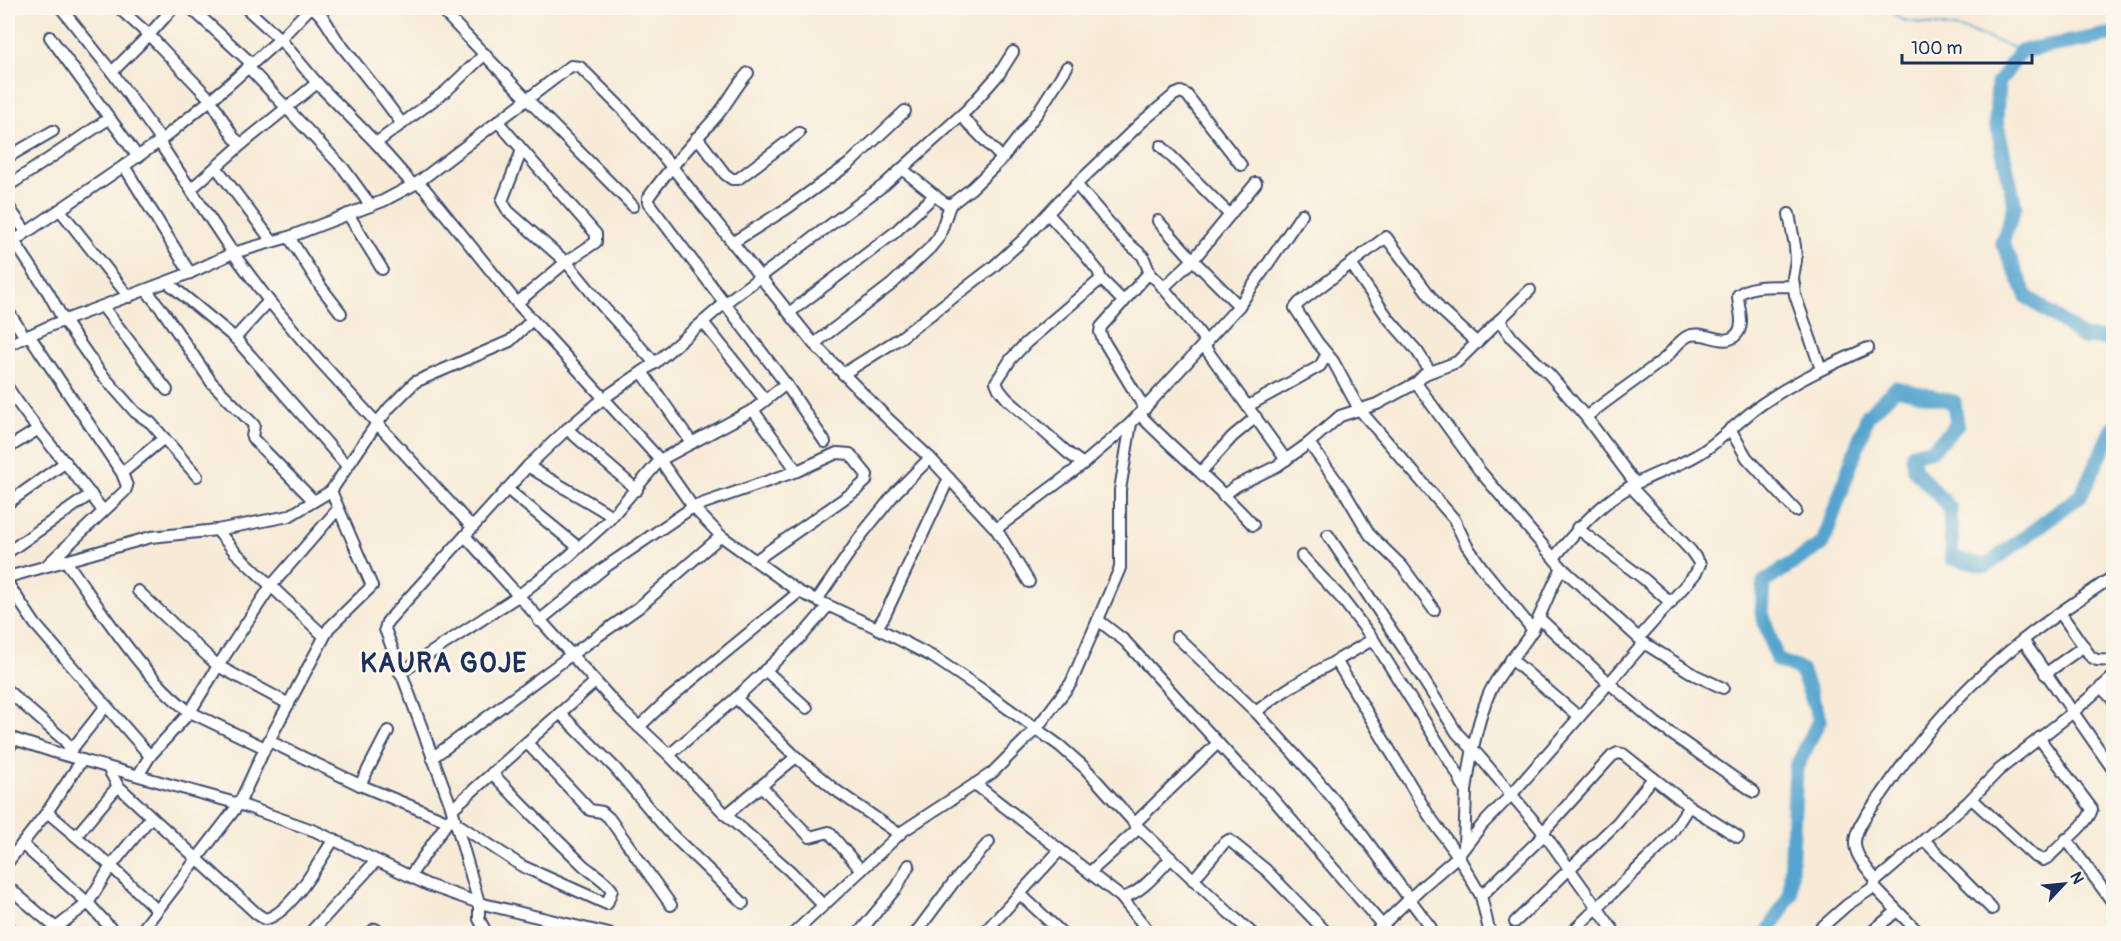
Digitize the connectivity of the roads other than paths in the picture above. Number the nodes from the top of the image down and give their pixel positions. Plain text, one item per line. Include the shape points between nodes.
1 (119, 8) edge
2 (172, 8) edge
3 (191, 8) edge
4 (246, 8) edge
5 (311, 8) edge
6 (441, 8) edge
7 (67, 10) edge
8 (149, 35) junction
9 (50, 37) dead end
10 (280, 39) junction
11 (1013, 52) dead end
12 (485, 54) junction
13 (250, 65) junction
14 (1067, 67) dead end
15 (112, 72) junction
16 (748, 73) dead end
17 (317, 83) junction
18 (211, 100) junction
19 (528, 100) junction
20 (286, 107) junction
21 (905, 111) dead end
22 (961, 116) junction
23 (110, 118) junction
24 (498, 122) junction
25 (402, 124) junction
26 (53, 130) dead end
27 (799, 133) dead end
28 (697, 137) junction
29 (160, 141) junction
30 (376, 143) junction
31 (242, 144) junction
32 (1161, 146) dead end
33 (522, 150) junction
34 (8, 157) edge
35 (138, 157) junction
36 (1002, 158) junction
37 (1241, 165) dead end
38 (124, 166) junction
39 (672, 166) junction
40 (216, 167) junction
41 (902, 169) junction
42 (1256, 183) dead end
43 (415, 184) junction
44 (1076, 184) junction
45 (8, 186) edge
46 (191, 189) junction
47 (935, 195) junction
48 (950, 205) junction
49 (8, 206) edge
50 (371, 206) junction
51 (633, 206) dead end
52 (60, 210) junction
53 (348, 214) junction
54 (1048, 214) junction
55 (1302, 214) dead end
56 (1789, 214) dead end
57 (1230, 215) junction
58 (1158, 221) dead end
59 (26, 232) junction
60 (289, 237) junction
61 (272, 241) junction
62 (11, 243) edge
63 (732, 243) junction
64 (233, 253) junction
65 (1193, 260) junction
66 (566, 262) junction
67 (1351, 264) junction
68 (382, 269) dead end
69 (190, 273) junction
70 (1151, 276) junction
71 (759, 278) junction
72 (1101, 279) junction
73 (167, 282) junction
74 (1794, 286) junction
75 (1163, 288) junction
76 (146, 290) junction
77 (1530, 290) dead end
78 (129, 297) junction
79 (269, 301) junction
80 (1124, 302) junction
81 (517, 303) junction
82 (725, 303) junction
83 (1239, 306) junction
84 (103, 307) junction
85 (8, 311) edge
86 (341, 313) dead end
87 (789, 313) junction
88 (532, 320) junction
89 (1499, 320) junction
90 (64, 321) junction
91 (703, 322) junction
92 (27, 336) junction
93 (235, 338) junction
94 (814, 344) junction
95 (1205, 344) junction
96 (1477, 344) junction
97 (8, 345) edge
98 (1868, 348) dead end
99 (1327, 354) junction
100 (655, 363) junction
101 (1821, 369) junction
102 (1430, 371) junction
103 (642, 372) junction
104 (843, 374) junction
105 (1416, 383) junction
106 (786, 384) junction
107 (8, 388) edge
108 (167, 390) dead end
109 (604, 398) junction
110 (765, 400) junction
111 (1248, 406) junction
112 (753, 410) junction
113 (1359, 410) junction
114 (1142, 412) junction
115 (1256, 417) junction
116 (1586, 417) junction
117 (377, 423) junction
118 (1131, 423) junction
119 (567, 429) junction
120 (1730, 429) junction
121 (37, 430) junction
122 (164, 438) junction
123 (692, 442) junction
124 (825, 442) dead end
125 (1309, 444) junction
126 (8, 448) edge
127 (930, 458) junction
128 (660, 460) junction
129 (1286, 460) junction
130 (66, 462) junction
131 (1083, 464) junction
132 (347, 466) junction
133 (528, 466) junction
134 (796, 471) junction
135 (1201, 472) junction
136 (122, 473) junction
137 (197, 476) dead end
138 (949, 478) junction
139 (1633, 485) junction
140 (507, 489) junction
141 (637, 490) junction
142 (331, 491) junction
143 (91, 494) junction
144 (1223, 496) junction
145 (314, 501) junction
146 (8, 503) edge
147 (693, 507) junction
148 (338, 509) junction
149 (103, 511) junction
150 (1796, 511) dead end
151 (612, 516) junction
152 (1252, 525) dead end
153 (1578, 528) junction
154 (996, 529) junction
155 (217, 530) junction
156 (469, 532) junction
157 (1328, 535) dead end
158 (721, 536) junction
159 (578, 548) junction
160 (8, 552) edge
161 (1302, 556) dead end
162 (1554, 558) junction
163 (65, 560) junction
164 (756, 560) junction
165 (46, 566) junction
166 (1562, 568) junction
167 (2114, 576) edge
168 (8, 577) edge
169 (1029, 582) dead end
170 (8, 584) edge
171 (271, 586) junction
172 (138, 591) dead end
173 (799, 592) junction
174 (518, 596) junction
175 (817, 600) junction
176 (1671, 603) junction
177 (828, 606) junction
178 (1434, 610) dead end
179 (2061, 614) junction
180 (1539, 618) junction
181 (1098, 620) junction
182 (539, 621) junction
183 (877, 628) junction
184 (1533, 630) junction
185 (324, 636) junction
186 (1177, 637) dead end
187 (1373, 639) junction
188 (1642, 640) junction
189 (2022, 640) junction
190 (2084, 646) junction
191 (571, 655) junction
192 (1511, 659) junction
193 (2114, 661) edge
194 (1337, 662) junction
195 (218, 666) junction
196 (765, 670) junction
197 (400, 673) junction
198 (2045, 674) junction
199 (2114, 676) edge
200 (595, 682) junction
201 (1609, 683) junction
202 (2101, 687) junction
203 (1724, 688) dead end
204 (8, 692) edge
205 (736, 698) junction
206 (2114, 701) edge
207 (289, 704) junction
208 (106, 706) junction
209 (807, 708) dead end
210 (190, 712) junction
211 (1256, 712) junction
212 (560, 713) junction
213 (2072, 713) junction
214 (1579, 717) junction
215 (639, 727) junction
216 (1036, 729) junction
217 (388, 731) dead end
218 (11, 738) edge
219 (2039, 738) junction
220 (527, 743) junction
221 (1218, 743) junction
222 (267, 745) junction
223 (1473, 749) junction
224 (8, 750) edge
225 (70, 753) junction
226 (669, 755) junction
227 (150, 756) junction
228 (796, 757) junction
229 (432, 758) junction
230 (82, 760) junction
231 (108, 768) junction
232 (2114, 771) edge
233 (492, 773) junction
234 (139, 774) junction
235 (1653, 778) junction
236 (360, 784) junction
237 (975, 784) junction
238 (118, 786) junction
239 (761, 786) junction
240 (1466, 792) junction
241 (1754, 792) dead end
242 (1512, 794) junction
243 (1972, 799) junction
244 (238, 804) junction
245 (1689, 806) junction
246 (47, 812) junction
247 (726, 815) junction
248 (151, 817) junction
249 (452, 817) junction
250 (1136, 826) junction
251 (1544, 833) junction
252 (899, 834) junction
253 (76, 836) junction
254 (1738, 837) dead end
255 (2066, 839) junction
256 (334, 840) junction
257 (1925, 841) junction
258 (989, 842) dead end
259 (22, 844) junction
260 (1060, 850) junction
261 (1461, 852) junction
262 (197, 858) junction
263 (1171, 858) junction
264 (376, 861) junction
265 (8, 862) edge
266 (909, 865) dead end
267 (111, 866) junction
268 (1569, 868) junction
269 (861, 870) junction
270 (1090, 872) junction
271 (410, 876) junction
272 (1193, 880) junction
273 (1875, 884) junction
274 (8, 887) edge
275 (1020, 894) junction
276 (1481, 896) junction
277 (1121, 897) junction
278 (1410, 898) junction
279 (88, 903) junction
280 (479, 903) junction
281 (743, 903) dead end
282 (2114, 904) edge
283 (671, 905) dead end
284 (823, 905) junction
285 (1597, 908) junction
286 (1992, 909) dead end
287 (157, 910) junction
288 (1897, 911) junction
289 (1515, 922) dead end
290 (8, 926) edge
291 (1431, 928) dead end
292 (1387, 929) edge
293 (15, 933) edge
294 (116, 933) edge
295 (139, 933) edge
296 (309, 933) edge
297 (369, 933) edge
298 (383, 933) edge
299 (487, 933) edge
300 (603, 933) edge
301 (793, 933) edge
302 (858, 933) edge
303 (915, 933) edge
304 (985, 933) edge
305 (1063, 933) edge
306 (1151, 933) edge
307 (1253, 933) edge
308 (1328, 933) edge
309 (1373, 933) edge
310 (1490, 933) edge
311 (1570, 933) edge
312 (1616, 933) edge
313 (1814, 933) edge
314 (1869, 933) edge
315 (1920, 933) edge

1 - 8 street
2 - 8 street
3 - 13 street
4 - 10 street
5 - 10 street
5 - 25 street via 322,14
6 - 12 street
7 - 15 street
8 - 15 street
8 - 18 street
9 - 23 street
10 - 13 street
10 - 17 street
11 - 22 street via 999,74
12 - 19 street
12 - 25 street via 446,91
13 - 18 street
13 - 20 street
14 - 36 street
15 - 29 street
16 - 28 street
17 - 20 street
17 - 30 street
18 - 29 street
18 - 31 street via 234,138
19 - 24 street
19 - 39 street via 571,66 580,67
19 - 51 street
20 - 31 street
20 - 50 street via 344,169
21 - 63 street via 849,164
22 - 36 street
22 - 41 street
23 - 35 street
23 - 45 street
24 - 33 street
24 - 43 street
25 - 30 street
26 - 34 street
27 - 28 street via 738,179 725,174
28 - 39 street
29 - 35 street
29 - 46 street
30 - 43 street
31 - 40 street
32 - 57 street
33 - 66 street via 503,204
33 - 66 street via 596,234 596,242
35 - 38 street
36 - 48 street
37 - 44 street via 1182,92 1143,121
38 - 52 street
38 - 69 street
39 - 63 street
39 - 82 street via 648,202
40 - 46 street
40 - 61 street
41 - 47 street
41 - 71 street
42 - 57 street
43 - 50 street
43 - 81 street via 424,188
44 - 54 street
44 - 70 street via 1122,238 1143,256
46 - 64 street
47 - 48 street
47 - 87 street via 894,233
48 - 94 street via 939,237 919,260
49 - 59 street
50 - 53 street
52 - 59 street
52 - 78 street
53 - 60 street
53 - 68 street
54 - 72 street
54 - 104 street via 993,267 900,338
55 - 83 street
56 - 74 street via 1795,246
57 - 65 street
58 - 65 street
59 - 62 street
60 - 61 street
60 - 86 street
61 - 64 street
62 - 90 street via 48,292
63 - 71 street
64 - 69 street
64 - 79 street
65 - 75 street
65 - 83 street
66 - 81 street
66 - 100 street
67 - 96 street via 1386,237 1440,309
67 - 99 street via 1295,308
67 - 102 street
69 - 73 street
70 - 75 street
70 - 80 street via 1146,276
71 - 82 street
71 - 87 street
72 - 80 street
72 - 131 street via 1026,343 996,382 1007,399
73 - 76 street
73 - 93 street
74 - 101 street
74 - 116 street via 1743,291 1738,295 1742,326 1733,338 1696,334 1687,337
75 - 95 street
76 - 78 street
76 - 145 street via 212,383 254,425 254,440
77 - 89 street
78 - 84 street
79 - 93 street
79 - 117 street
80 - 114 street via 1100,332
81 - 88 street
82 - 91 street
82 - 106 street
83 - 95 street
84 - 90 street
84 - 108 street
85 - 92 street
87 - 94 street
88 - 109 street
88 - 117 street via 510,341 415,382
89 - 96 street
89 - 116 street
90 - 92 street
90 - 122 street via 121,397
91 - 100 street
91 - 110 street
92 - 97 street
92 - 136 street
93 - 132 street
94 - 104 street
95 - 111 street
95 - 114 street
96 - 102 street via 1457,362
98 - 101 street
99 - 111 street via 1320,366
99 - 113 street
100 - 103 street
101 - 120 street via 1762,404
102 - 105 street
103 - 109 street
103 - 123 street
104 - 127 street
105 - 113 street
105 - 162 street via 1479,470
106 - 110 street
106 - 124 street
107 - 121 street
109 - 119 street
109 - 128 street
110 - 112 street
111 - 115 street
112 - 123 street
112 - 134 street
113 - 125 street via 1340,416
113 - 184 street via 1454,519 1483,570
114 - 118 street
114 - 135 street via 1168,444
115 - 129 street
115 - 135 street
116 - 139 street
117 - 132 street
117 - 156 street
118 - 131 street
118 - 181 street via 1120,490 1120,568
119 - 133 street
119 - 141 street
120 - 139 street via 1692,458
120 - 150 street via 1747,458
121 - 126 street
121 - 130 street
122 - 136 street
122 - 137 street
123 - 128 street
125 - 129 street
125 - 178 street via 1370,535 1402,566
127 - 138 street
127 - 175 street via 863,533
128 - 141 street
128 - 147 street
129 - 144 street
130 - 143 street
130 - 146 street
131 - 154 street
132 - 142 street
133 - 140 street
133 - 151 street
134 - 147 street
134 - 164 street via 845,453 858,463 867,478 855,491
135 - 144 street
136 - 149 street via 125,491
138 - 154 street
138 - 183 street
139 - 153 street via 1596,510
139 - 176 street via 1700,564
140 - 156 street
140 - 159 street
141 - 151 street
142 - 145 street
142 - 148 street
143 - 149 street
143 - 160 street
144 - 152 street
145 - 155 street via 289,516
147 - 158 street
147 - 182 street via 611,563
148 - 171 street
148 - 185 street via 372,586
149 - 165 street
151 - 159 street
153 - 162 street
153 - 176 street
154 - 169 street
155 - 163 street via 151,537
155 - 171 street
156 - 174 street
156 - 197 street via 387,622 385,629
157 - 223 street via 1444,715
158 - 164 street
158 - 191 street via 638,608
159 - 174 street
161 - 187 street
162 - 166 street
163 - 165 street
163 - 210 street via 135,656
164 - 173 street
165 - 168 street
166 - 180 street
166 - 188 street
167 - 179 street
170 - 208 street via 35,624
171 - 185 street
171 - 195 street
172 - 195 street
173 - 175 street
173 - 215 street
174 - 182 street
174 - 197 street
175 - 177 street
176 - 188 street
177 - 183 street
177 - 196 street via 804,635
179 - 189 street
179 - 190 street
180 - 184 street
180 - 201 street
181 - 216 street via 1071,683
181 - 221 street via 1125,641
182 - 191 street
183 - 216 street via 933,657
184 - 192 street
185 - 207 street
186 - 211 street
187 - 194 street
187 - 240 street
188 - 201 street
188 - 203 street via 1695,675
189 - 198 street
189 - 273 street via 1937,722 1907,757 1862,823 1856,848
190 - 193 street via 2094,659
190 - 198 street
191 - 200 street
191 - 229 street
192 - 214 street
192 - 223 street via 1489,695
194 - 211 street via 1304,678
194 - 261 street via 1428,814
195 - 207 street
195 - 210 street
196 - 205 street
196 - 209 street
197 - 229 street
198 - 213 street
199 - 202 street
200 - 212 street
200 - 215 street
201 - 214 street
201 - 241 street via 1656,723
202 - 206 street
202 - 213 street
204 - 225 street via 64,740
205 - 226 street
205 - 228 street
207 - 222 street
208 - 225 street
208 - 227 street
210 - 222 street
210 - 227 street
211 - 278 street via 1352,820
212 - 220 street
212 - 281 street via 615,768 668,831
213 - 219 street
213 - 232 street
214 - 242 street
215 - 226 street
216 - 237 street via 992,773
216 - 250 street via 1085,768
217 - 236 street
218 - 224 street
218 - 225 street
219 - 243 street via 1999,770
219 - 255 street via 2091,807 2091,813
220 - 233 street
220 - 283 street via 590,810 609,818
221 - 250 street
221 - 292 street via 1268,793
222 - 236 street
222 - 244 street
223 - 240 street
223 - 242 street
225 - 230 street
226 - 247 street
227 - 234 street
228 - 239 street
228 - 252 street
229 - 249 street
230 - 231 street
230 - 246 street
231 - 234 street
231 - 238 street
233 - 249 street
233 - 249 street via 585,867 608,885 612,890 607,904 522,866
234 - 244 street
235 - 245 street
235 - 251 street via 1623,754 1612,756
235 - 268 street via 1618,822
236 - 249 street
237 - 252 street
237 - 260 street
238 - 248 street
238 - 253 street
239 - 247 street
239 - 269 street via 810,837 829,832
240 - 261 street
242 - 251 street
242 - 261 street
243 - 255 street via 2043,860
243 - 257 street
244 - 256 street
244 - 262 street
245 - 254 street
245 - 285 street via 1669,837
246 - 253 street
246 - 259 street
247 - 284 street
248 - 262 street
248 - 267 street
249 - 271 street
249 - 280 street
250 - 263 street
250 - 270 street
251 - 268 street
251 - 276 street
252 - 269 street
253 - 267 street
255 - 282 street
256 - 262 street via 290,903 269,919 257,914
256 - 264 street
257 - 273 street
257 - 286 street
258 - 303 street
259 - 265 street
259 - 279 street
260 - 270 street
260 - 275 street
261 - 276 street
261 - 278 street
262 - 287 street
263 - 272 street
263 - 277 street via 1133,893
264 - 271 street
264 - 296 street
266 - 302 street via 897,887
267 - 279 street
267 - 287 street
268 - 285 street
268 - 289 street
269 - 284 street
270 - 277 street
271 - 280 street
272 - 307 street
272 - 308 street via 1229,840 1266,870
273 - 288 street
273 - 313 street
274 - 279 street via 56,928
275 - 304 street
275 - 305 street
276 - 310 street
277 - 306 street
278 - 291 street
278 - 292 street
279 - 294 street
280 - 299 street via 479,919
280 - 300 street
284 - 301 street
285 - 311 street
285 - 312 street
287 - 295 street
288 - 314 street
288 - 315 street
290 - 293 street
292 - 309 street
297 - 298 street

